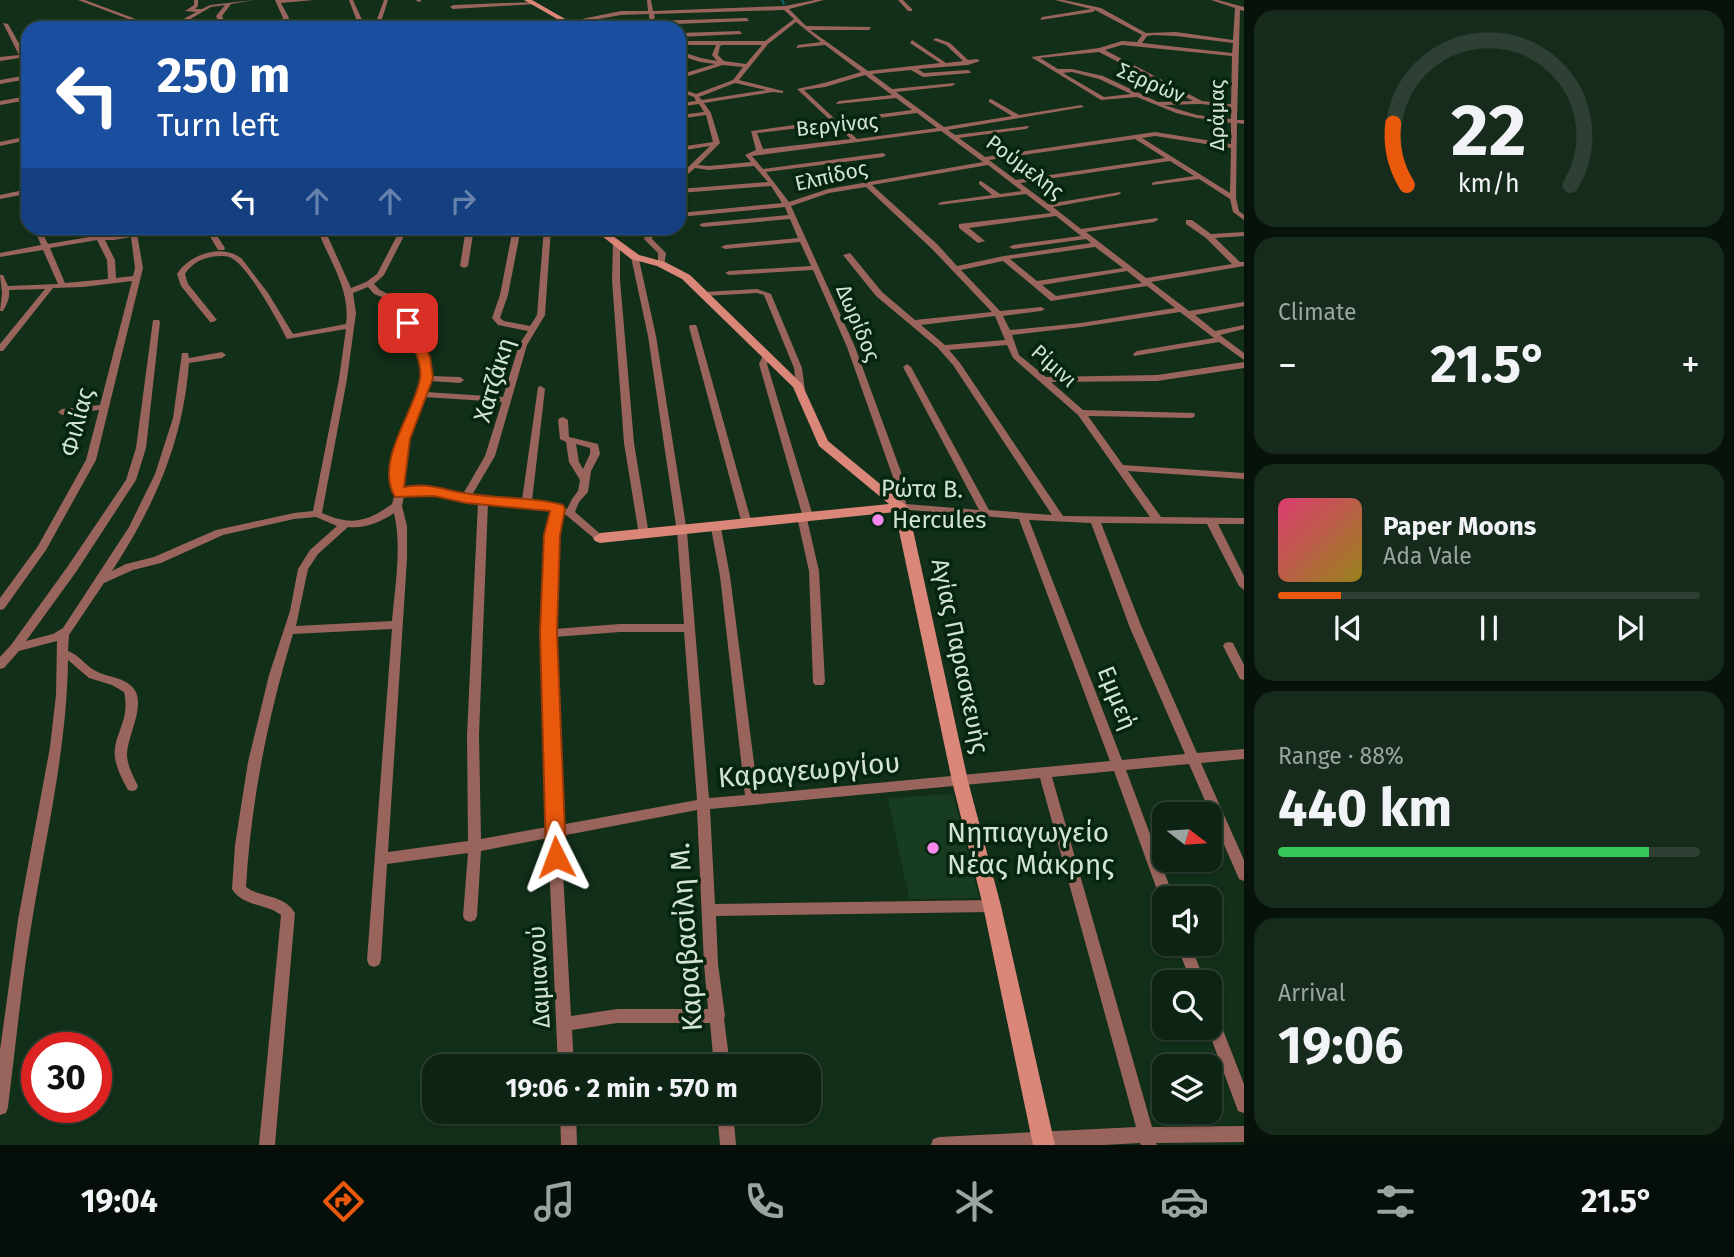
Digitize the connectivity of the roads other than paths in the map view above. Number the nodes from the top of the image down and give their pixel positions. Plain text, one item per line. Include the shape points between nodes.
1 (80, 0) edge
2 (103, 0) edge
3 (196, 0) edge
4 (252, 0) edge
5 (312, 0) edge
6 (351, 0) edge
7 (386, 0) edge
8 (649, 0) edge
9 (822, 0) edge
10 (900, 0) edge
11 (1057, 0) edge
12 (1213, 0) edge
13 (277, 1) edge
14 (530, 1) edge
15 (228, 2) edge
16 (760, 5) edge
17 (453, 7) dead end
18 (1242, 7) edge
19 (751, 8) junction
20 (785, 8) junction
21 (1099, 9) junction
22 (104, 10) junction
23 (201, 10) junction
24 (223, 10) junction
25 (910, 10) dead end
26 (651, 11) junction
27 (1042, 19) dead end
28 (747, 20) junction
29 (796, 20) junction
30 (137, 21) edge
31 (183, 21) edge
32 (221, 21) edge
33 (283, 21) edge
34 (357, 21) edge
35 (379, 21) edge
36 (568, 21) edge
37 (576, 21) edge
38 (652, 21) edge
39 (5, 24) dead end
40 (686, 24) edge
41 (805, 28) junction
42 (869, 28) dead end
43 (1236, 31) junction
44 (1244, 32) edge
45 (740, 33) junction
46 (686, 35) edge
47 (1145, 35) junction
48 (936, 40) dead end
49 (723, 42) junction
50 (912, 42) dead end
51 (1235, 42) junction
52 (1244, 42) edge
53 (686, 43) edge
54 (735, 43) junction
55 (766, 43) junction
56 (827, 43) junction
57 (1138, 44) junction
58 (798, 47) dead end
59 (21, 48) edge
60 (1100, 50) junction
61 (954, 51) junction
62 (930, 54) junction
63 (686, 55) edge
64 (1234, 55) junction
65 (21, 56) edge
66 (1, 59) edge
67 (719, 61) junction
68 (977, 61) dead end
69 (968, 63) junction
70 (747, 64) junction
71 (946, 65) junction
72 (1234, 65) junction
73 (1244, 66) edge
74 (912, 68) junction
75 (1057, 71) junction
76 (968, 72) dead end
77 (868, 74) junction
78 (686, 75) edge
79 (21, 77) edge
80 (735, 81) junction
81 (0, 82) edge
82 (952, 84) dead end
83 (1234, 85) junction
84 (1244, 86) edge
85 (771, 91) junction
86 (686, 92) edge
87 (781, 92) dead end
88 (894, 93) junction
89 (1136, 95) junction
90 (696, 96) junction
91 (21, 99) edge
92 (991, 100) dead end
93 (1244, 102) edge
94 (0, 103) edge
95 (702, 103) junction
96 (839, 103) dead end
97 (1154, 103) junction
98 (1201, 103) junction
99 (1235, 103) junction
100 (686, 104) edge
101 (1081, 107) dead end
102 (918, 111) junction
103 (708, 113) junction
104 (686, 116) edge
105 (1018, 117) junction
106 (1235, 121) junction
107 (835, 122) junction
108 (1244, 122) edge
109 (1026, 127) dead end
110 (943, 129) junction
111 (954, 137) junction
112 (1137, 137) junction
113 (867, 139) junction
114 (21, 140) edge
115 (855, 140) junction
116 (717, 143) junction
117 (0, 144) edge
118 (686, 148) edge
119 (1235, 150) junction
120 (760, 151) junction
121 (1244, 153) edge
122 (1171, 159) junction
123 (987, 161) junction
124 (692, 166) junction
125 (758, 168) junction
126 (1234, 170) junction
127 (1244, 171) edge
128 (686, 172) edge
129 (1200, 177) junction
130 (1014, 182) junction
131 (981, 183) dead end
132 (773, 184) junction
133 (1154, 184) dead end
134 (868, 185) junction
135 (686, 190) edge
136 (1244, 191) edge
137 (1027, 192) junction
138 (21, 193) edge
139 (1118, 193) dead end
140 (1233, 194) junction
141 (997, 195) junction
142 (0, 197) edge
143 (941, 204) dead end
144 (787, 205) junction
145 (1047, 206) junction
146 (686, 214) edge
147 (1058, 214) junction
148 (791, 217) junction
149 (1244, 218) edge
150 (1154, 220) dead end
151 (1189, 222) dead end
152 (704, 225) dead end
153 (1080, 231) junction
154 (1244, 234) edge
155 (40, 235) edge
156 (123, 235) edge
157 (135, 235) edge
158 (213, 235) edge
159 (323, 235) edge
160 (402, 235) edge
161 (469, 235) edge
162 (516, 235) edge
163 (547, 235) edge
164 (606, 235) edge
165 (649, 235) edge
166 (1209, 236) junction
167 (100, 237) junction
168 (1088, 237) junction
169 (802, 240) junction
170 (981, 241) dead end
171 (617, 244) junction
172 (1098, 244) junction
173 (45, 247) junction
174 (725, 247) dead end
175 (1013, 247) dead end
176 (221, 248) dead end
177 (0, 255) edge
178 (847, 255) dead end
179 (635, 257) junction
180 (1004, 258) junction
181 (662, 264) junction
182 (1241, 264) edge
183 (464, 266) dead end
184 (815, 268) junction
185 (955, 269) junction
186 (1128, 269) junction
187 (729, 273) dead end
188 (0, 277) edge
189 (137, 278) junction
190 (112, 281) junction
191 (1146, 283) junction
192 (369, 284) junction
193 (1034, 284) junction
194 (62, 285) junction
195 (51, 286) junction
196 (7, 288) junction
197 (349, 292) junction
198 (704, 294) junction
199 (1244, 304) edge
200 (0, 309) edge
201 (1041, 309) dead end
202 (1185, 312) junction
203 (998, 314) junction
204 (213, 320) dead end
205 (156, 322) dead end
206 (913, 323) junction
207 (350, 326) junction
208 (693, 327) dead end
209 (1244, 327) edge
210 (532, 329) junction
211 (1010, 337) junction
212 (1218, 337) junction
213 (943, 348) junction
214 (0, 349) edge
215 (1137, 354) dead end
216 (222, 355) dead end
217 (767, 355) junction
218 (1244, 356) edge
219 (1244, 365) edge
220 (907, 367) dead end
221 (427, 378) junction
222 (460, 380) dead end
223 (1044, 380) junction
224 (541, 389) dead end
225 (801, 391) junction
226 (420, 394) junction
227 (508, 400) junction
228 (104, 407) junction
229 (62, 412) dead end
230 (1081, 413) junction
231 (1191, 415) dead end
232 (562, 421) dead end
233 (572, 442) junction
234 (1122, 468) junction
235 (1244, 477) edge
236 (584, 479) junction
237 (466, 498) junction
238 (399, 500) junction
239 (483, 500) junction
240 (527, 503) junction
241 (901, 507) junction
242 (564, 511) junction
243 (986, 513) junction
244 (317, 514) junction
245 (805, 517) junction
246 (1023, 517) junction
247 (1060, 519) junction
248 (1095, 520) junction
249 (1158, 520) junction
250 (1211, 521) junction
251 (1244, 521) edge
252 (345, 524) junction
253 (747, 524) junction
254 (716, 527) junction
255 (682, 532) junction
256 (644, 535) junction
257 (600, 538) joint
258 (1241, 574) edge
259 (100, 580) junction
260 (1244, 586) edge
261 (0, 606) edge
262 (397, 625) junction
263 (690, 628) junction
264 (290, 629) junction
265 (66, 631) junction
266 (549, 632) junction
267 (1230, 646) dead end
268 (15, 648) junction
269 (62, 653) junction
270 (0, 665) edge
271 (1244, 676) edge
272 (819, 682) dead end
273 (1244, 754) edge
274 (1195, 761) junction
275 (1121, 766) junction
276 (1045, 773) junction
277 (960, 781) junction
278 (132, 786) dead end
279 (752, 799) junction
280 (702, 804) junction
281 (554, 829) junction
282 (475, 846) junction
283 (382, 859) junction
284 (1244, 875) edge
285 (1163, 886) edge
286 (992, 906) junction
287 (708, 910) junction
288 (470, 916) dead end
289 (374, 960) dead end
290 (718, 1016) junction
291 (564, 1024) junction
292 (1220, 1040) edge
293 (565, 1054) edge
294 (721, 1054) edge
295 (1244, 1105) edge
296 (0, 1107) edge
297 (568, 1124) edge
298 (726, 1124) edge
299 (1244, 1134) edge
300 (1148, 1140) edge
301 (1043, 1142) edge
302 (267, 1145) edge
303 (569, 1145) edge
304 (728, 1145) edge
305 (939, 1145) edge

1 - 22 street
2 - 22 street
3 - 23 street via 196,6 188,11
4 - 15 street
5 - 13 street
6 - 34 street
7 - 35 street
8 - 26 street
9 - 20 street
10 - 25 street
11 - 21 street
12 - 18 street
13 - 33 street via 286,18
14 - 17 street
14 - 36 street
15 - 23 street
15 - 24 street
16 - 19 street
16 - 20 street
18 - 43 street, Δράμας
19 - 26 street
19 - 28 street
20 - 29 street, Ρούμελης
21 - 27 street
21 - 47 street
22 - 30 street
23 - 24 street
23 - 31 street
24 - 32 street
26 - 37 street
26 - 38 street
28 - 40 street
28 - 45 street
29 - 41 street, Ρούμελης
29 - 55 street
39 - 59 street
41 - 42 street
41 - 56 street, Ρούμελης
43 - 44 street
43 - 51 street, Δράμας
45 - 46 street
45 - 54 street
47 - 51 street via 1162,30
47 - 57 street
48 - 61 street
49 - 53 street
49 - 54 street
49 - 67 street via 716,48
50 - 62 street
51 - 52 street
51 - 64 street, Δράμας
54 - 55 street
55 - 70 street
56 - 58 street
56 - 77 street, Ρούμελης
57 - 60 street
57 - 64 street
60 - 75 street via 1034,57
60 - 98 street
61 - 62 street
61 - 69 street
62 - 71 street
63 - 67 street
64 - 72 street, Δράμας
65 - 66 street
67 - 70 street
67 - 78 street
68 - 69 street
69 - 71 street
70 - 80 street
71 - 74 street
72 - 73 street
72 - 83 street, Δράμας
74 - 76 street via 925,76
74 - 77 street
75 - 89 street, Σερρών via 1082,71
75 - 89 street via 1107,100
77 - 88 street, Ρούμελης
77 - 107 street via 800,89
79 - 81 street
80 - 85 street
80 - 90 street
82 - 88 street
83 - 84 street
83 - 99 street, Δράμας
85 - 87 street
85 - 95 street
86 - 90 street
88 - 96 street
88 - 102 street, Ρούμελης
89 - 97 street, Σερρών
90 - 95 street
91 - 94 street
92 - 105 street
93 - 99 street
95 - 100 street
95 - 103 street
97 - 98 street
97 - 106 street, Σερρών via 1197,117
98 - 99 street
99 - 106 street, Δράμας
101 - 105 street, Βεργίνας
102 - 107 street
102 - 110 street, Ρούμελης
103 - 104 street
103 - 116 street
105 - 110 street, Βεργίνας
106 - 108 street, Σερρών
106 - 119 street, Δράμας
107 - 115 street
107 - 120 street via 753,132
109 - 111 street
110 - 111 street, Ρούμελης
110 - 113 street, Βεργίνας
111 - 123 street, Ρούμελης
112 - 119 street, Ελπίδος via 1159,134
112 - 122 street
112 - 123 street, Ελπίδος
113 - 115 street, Βεργίνας
113 - 125 street via 883,155
114 - 117 street
115 - 120 street, Βεργίνας
116 - 118 street
116 - 124 street
119 - 121 street, Ελπίδος
119 - 126 street, Δράμας
120 - 125 street via 748,154
122 - 129 street
122 - 130 street
123 - 130 street, Ρούμελης
123 - 134 street, Ελπίδος
124 - 125 street
124 - 128 street
125 - 132 street, Δωρίδος
126 - 127 street
126 - 140 street, Δράμας
129 - 133 street
129 - 140 street
130 - 137 street, Ρούμελης
131 - 141 street
132 - 135 street
132 - 144 street, Δωρίδος
134 - 144 street, Ελπίδος via 828,191
134 - 185 street, Ρίμινι
136 - 140 street
137 - 141 street
137 - 145 street, Ρούμελης
138 - 142 street
139 - 145 street
140 - 149 street via 1236,212
141 - 143 street
144 - 146 street, Ελπίδος
144 - 148 street, Δωρίδος
145 - 147 street, Ρούμελης
147 - 153 street, Ρούμελης
147 - 170 street via 962,226
148 - 152 street
148 - 169 street, Δωρίδος
150 - 153 street
151 - 166 street
153 - 168 street, Ρούμελης
154 - 166 street
155 - 173 street
156 - 167 street
157 - 189 street, Φιλίας
158 - 176 street
159 - 197 street
160 - 192 street via 385,269
161 - 183 street
162 - 210 street via 496,318
163 - 210 street, Χατζάκη via 541,315
164 - 171 street
165 - 181 street via 660,250
166 - 182 street
167 - 173 street
167 - 190 street via 112,261
168 - 172 street, Ρούμελης
168 - 175 street
169 - 174 street
169 - 184 street, Δωρίδος
171 - 179 street
171 - 256 street via 615,270 629,443
172 - 180 street
172 - 186 street, Ρούμελης
173 - 177 street
173 - 194 street
178 - 206 street via 879,294
179 - 181 street
179 - 255 street, Καραβασίλη Μ.
180 - 185 street
180 - 193 street
181 - 198 street
182 - 191 street
184 - 187 street
184 - 241 street, Δωρίδος via 865,385 899,480
185 - 203 street, Ρίμινι
186 - 191 street, Ρούμελης
186 - 193 street
188 - 196 street
189 - 190 street
189 - 228 street, Φιλίας
190 - 194 street
191 - 193 street via 1058,299
191 - 202 street, Ρούμελης
192 - 197 street
192 - 221 street via 398,301 424,357
194 - 195 street
195 - 196 street
195 - 214 street
196 - 200 street
197 - 207 street
198 - 217 street
198 - 225 street via 767,294 798,368
199 - 202 street
201 - 203 street
202 - 211 street
202 - 212 street, Ρούμελης
203 - 206 street
203 - 211 street, Ρίμινι
204 - 207 street via 181,274 188,264 224,254 237,257 290,337
205 - 268 street via 141,448 131,480
206 - 213 street
207 - 244 street
208 - 253 street
209 - 212 street
210 - 227 street, Χατζάκη
211 - 213 street
211 - 223 street, Ρίμινι via 1016,356
212 - 215 street
212 - 218 street, Ρούμελης
213 - 247 street
216 - 259 street via 185,358 178,418 165,465
217 - 225 street
217 - 245 street via 766,374
219 - 223 street via 1148,379
220 - 243 street
221 - 222 street
221 - 226 street
223 - 230 street, Ρίμινι
224 - 240 street
225 - 241 street via 823,443
226 - 227 street
226 - 238 street via 396,473
227 - 237 street, Χατζάκη via 485,469
228 - 229 street
228 - 261 street, Φιλίας via 81,481 31,565
230 - 231 street
230 - 234 street, Ρίμινι
232 - 233 street via 563,435
233 - 236 street via 574,462
233 - 236 street, Δαμιανού via 595,446
234 - 235 street
234 - 249 street, Ρίμινι
236 - 242 street, Δαμιανού via 583,492
237 - 238 street via 409,491
237 - 239 street
238 - 252 street via 369,522
238 - 262 street via 402,543
239 - 240 street
239 - 282 street via 473,735
240 - 242 street
241 - 243 street, Ρώτα Β.
241 - 245 street, Ρώτα Β.
241 - 277 street, Αγίας Παρασκευής
242 - 257 street
242 - 266 street, Δαμιανού via 552,535
243 - 246 street, Ρώτα Β.
244 - 252 street
244 - 259 street via 220,533
245 - 253 street, Ρώτα Β.
245 - 272 street via 814,571
246 - 247 street, Ρώτα Β.
246 - 275 street, Εμμεή
247 - 248 street, Ρώτα Β.
248 - 249 street, Ρώτα Β.
248 - 274 street via 1136,628
249 - 250 street, Ρώτα Β.
250 - 251 street, Ρώτα Β.
250 - 258 street
252 - 264 street via 309,557
253 - 254 street, Ρώτα Β.
254 - 255 street, Ρώτα Β.
254 - 279 street
255 - 256 street, Ρώτα Β.
255 - 263 street, Καραβασίλη Μ.
256 - 257 street, Ρώτα Β.
258 - 260 street
259 - 265 street
262 - 264 street
262 - 283 street
263 - 266 street
263 - 280 street, Καραβασίλη Μ.
264 - 302 street via 259,741 238,883 244,895 282,905 288,913
265 - 268 street
265 - 269 street
266 - 281 street, Δαμιανού
267 - 271 street
268 - 270 street
269 - 278 street via 76,658 91,674 120,682 129,690 132,712 119,752
269 - 296 street via 56,747 33,869
273 - 274 street, Καραγεωργίου
274 - 275 street, Καραγεωργίου
274 - 284 street
275 - 276 street, Καραγεωργίου
275 - 285 street, Εμμεή
276 - 277 street, Καραγεωργίου
276 - 300 street
277 - 279 street, Καραγεωργίου
277 - 286 street, Αγίας Παρασκευής
279 - 280 street, Καραγεωργίου
280 - 281 street, Καραγεωργίου
280 - 287 street, Καραβασίλη Μ.
281 - 282 street, Καραγεωργίου
281 - 291 street, Δαμιανού
282 - 283 street, Καραγεωργίου
282 - 288 street
283 - 289 street
286 - 287 street
286 - 301 street, Αγίας Παρασκευής
287 - 290 street, Καραβασίλη Μ.
290 - 291 street via 617,1016
290 - 294 street, Καραβασίλη Μ.
291 - 293 street, Δαμιανού
292 - 295 street
297 - 303 street
298 - 304 street
299 - 300 street
300 - 301 street
301 - 305 street

